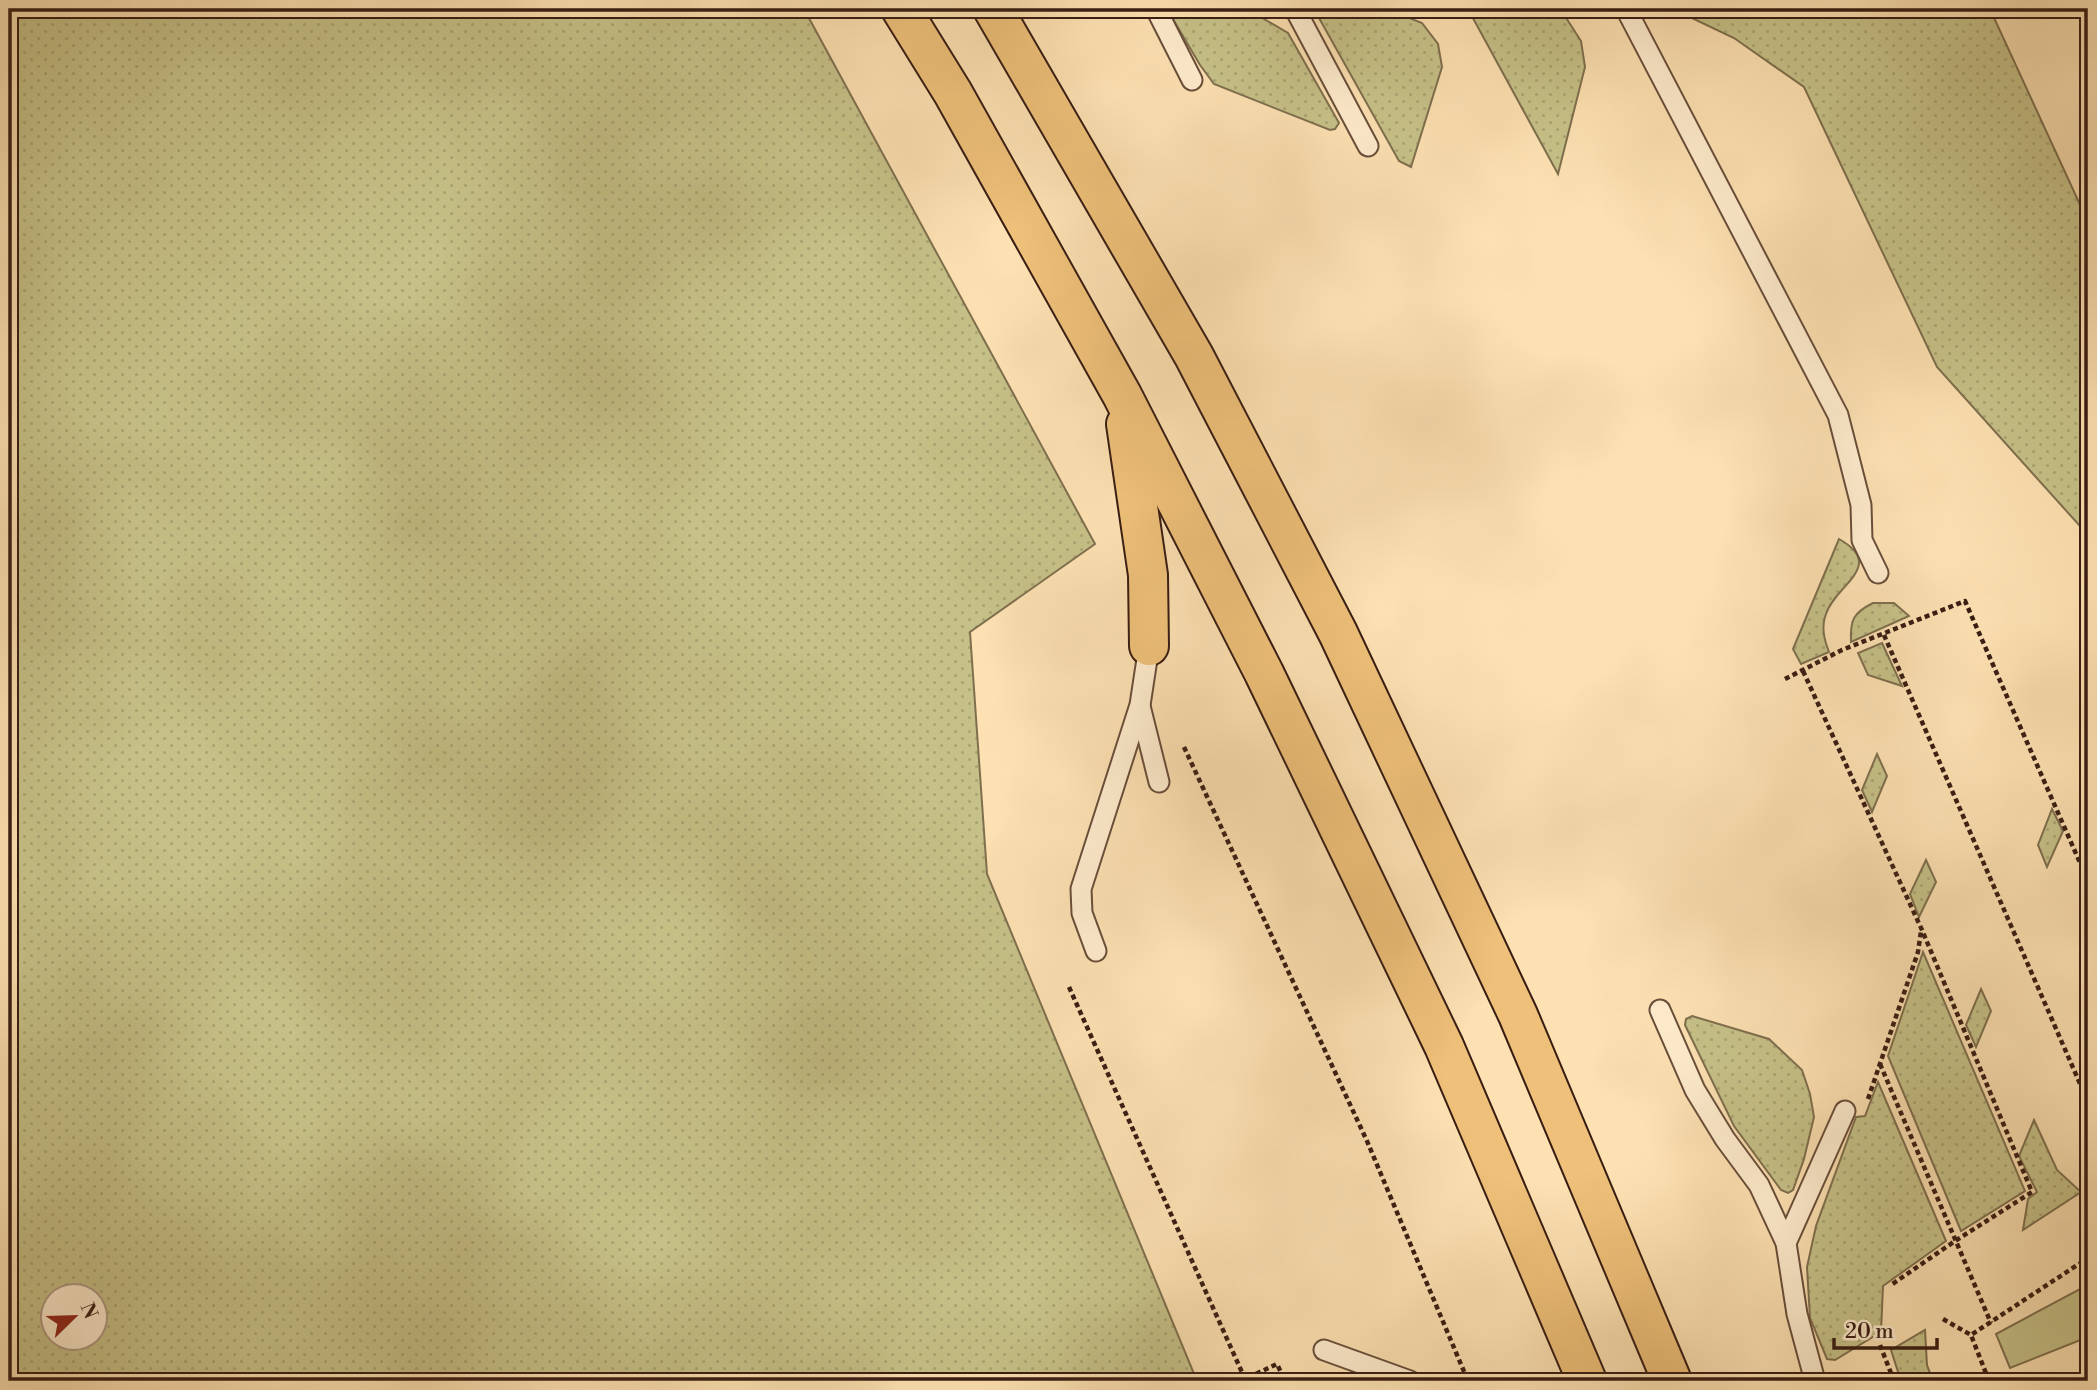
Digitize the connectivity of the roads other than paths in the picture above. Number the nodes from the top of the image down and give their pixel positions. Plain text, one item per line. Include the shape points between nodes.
1 (901, 9) edge
2 (993, 9) edge
3 (1156, 9) edge
4 (1295, 9) edge
5 (1626, 9) edge
6 (1192, 80) dead end
7 (1368, 146) dead end
8 (1122, 394) junction
9 (1878, 573) dead end
10 (1149, 646) joint
11 (1140, 705) junction
12 (1159, 782) dead end
13 (1096, 951) dead end
14 (1660, 1010) dead end
15 (1845, 1111) road end
16 (1786, 1242) junction
17 (1324, 1350) dead end
18 (1409, 1381) edge
19 (1587, 1381) edge
20 (1672, 1381) edge
21 (1815, 1381) edge

1 - 8 highway
2 - 20 highway via 1194,356 1338,633 1518,1015
3 - 6 lane
4 - 7 lane
5 - 9 lane via 1838,415 1861,505 1862,540
8 - 10 highway via 1148,575
8 - 19 highway via 1264,673 1444,1046
10 - 11 lane
11 - 12 lane
11 - 13 lane via 1081,889 1082,913
14 - 16 lane via 1695,1090 1759,1185
15 - 16 lane
16 - 21 lane via 1797,1314
17 - 18 lane

